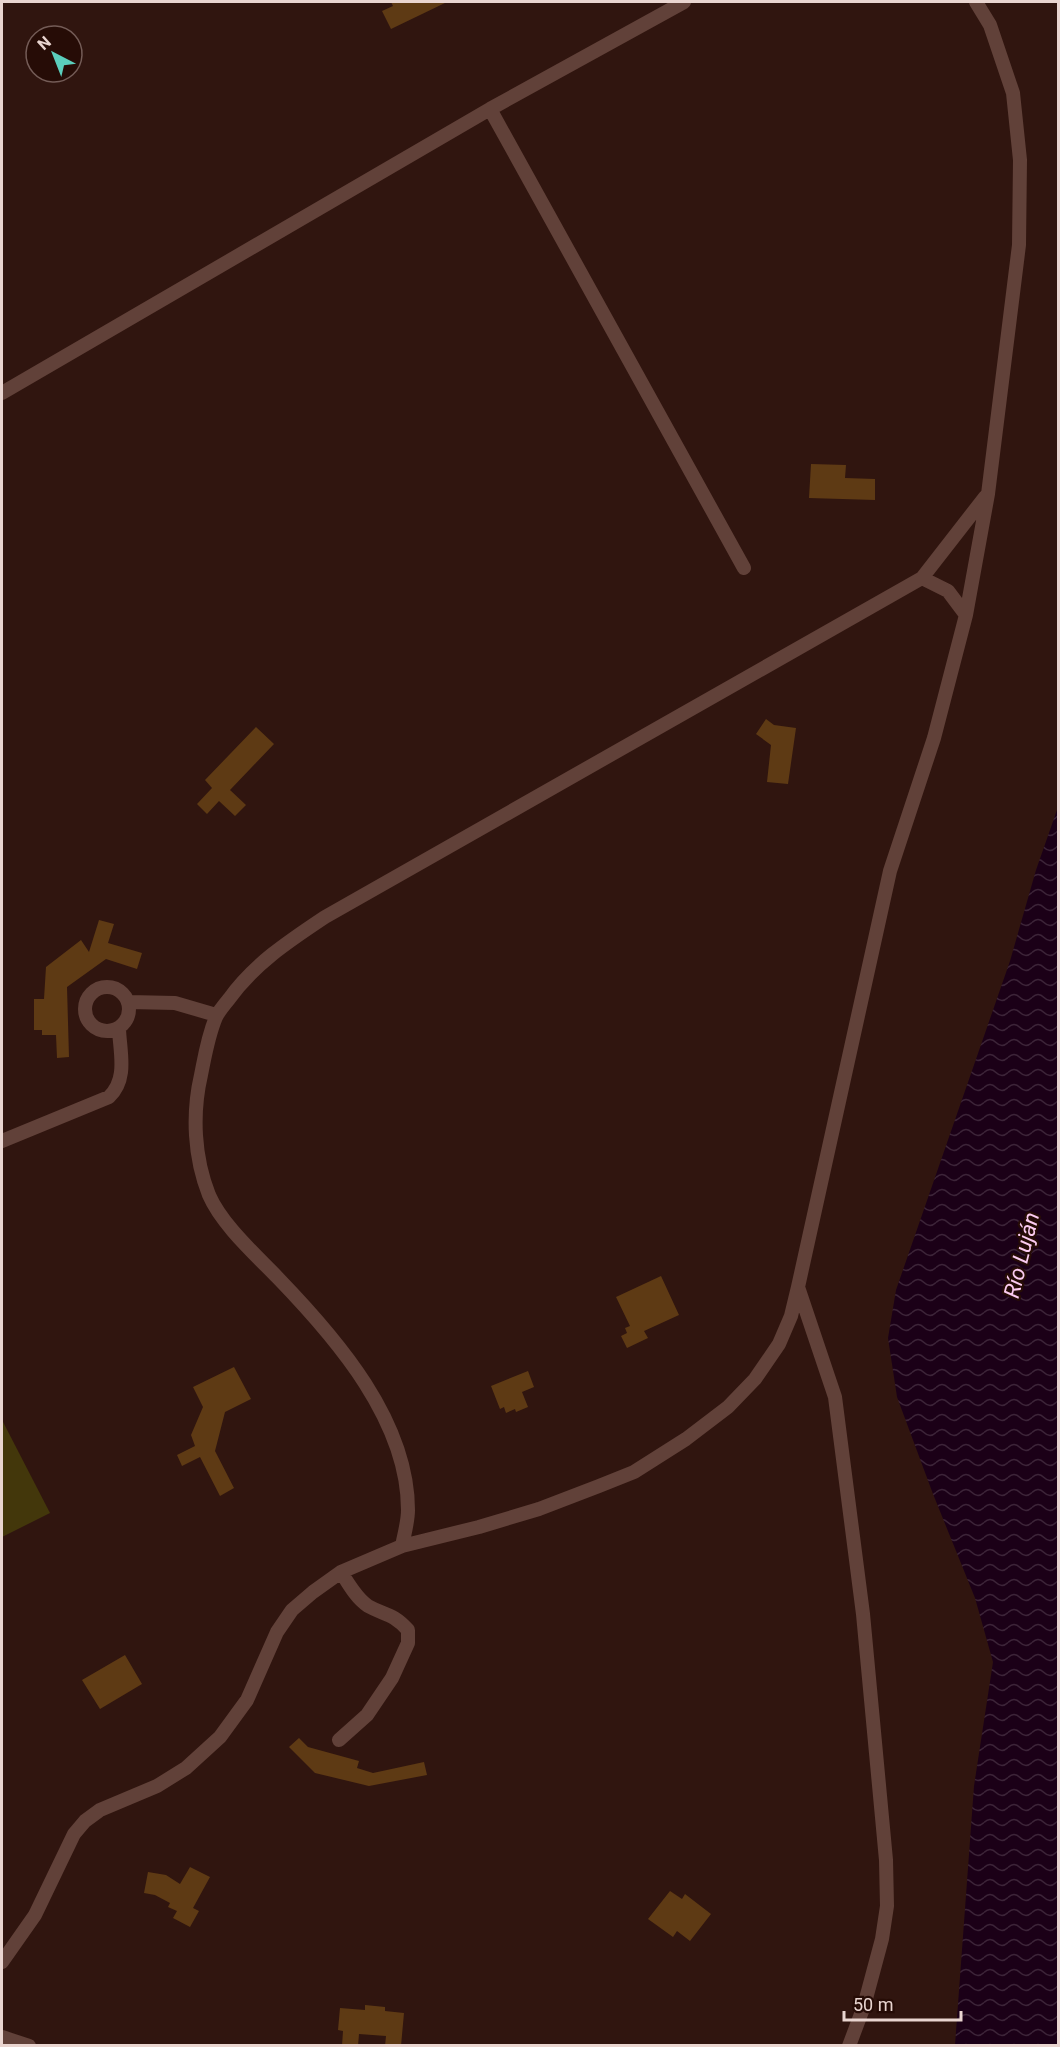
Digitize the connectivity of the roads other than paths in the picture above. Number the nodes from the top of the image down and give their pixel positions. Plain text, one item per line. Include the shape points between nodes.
1 (684, 2) edge
2 (976, 2) edge
3 (490, 109) junction
4 (2, 393) edge
5 (988, 494) junction
6 (744, 568) dead end
7 (922, 578) junction
8 (966, 615) junction
9 (129, 1002) junction
10 (216, 1015) junction
11 (119, 1029) junction
12 (2, 1142) edge
13 (798, 1287) junction
14 (402, 1546) junction
15 (341, 1572) junction
16 (339, 1740) dead end
17 (2, 1962) edge
18 (2, 2037) edge
19 (29, 2046) edge
20 (849, 2046) edge

1 - 3 street
2 - 5 street via 990,25 1013,93 1020,160 1019,245
3 - 4 street
3 - 6 street
5 - 7 street
5 - 8 street
7 - 8 street via 948,591
7 - 10 street via 325,917 254,968
8 - 13 street via 934,738 890,871
9 - 10 street via 175,1003
9 - 11 street via 129,1017
9 - 11 street via 113,987 98,989 88,999 85,1013 92,1026 105,1032
10 - 14 street via 196,1096 199,1165 210,1197 234,1232 301,1302 360,1374 378,1403 394,1438 405,1480 408,1512
11 - 12 street via 122,1078 117,1090 109,1097
13 - 14 street via 779,1344 755,1379 728,1407 686,1440 634,1472 539,1509
13 - 20 street via 835,1397 863,1614 886,1860 888,1906 882,1939
14 - 15 street
15 - 16 street via 368,1606 387,1613 408,1629 408,1643 392,1678 367,1715
15 - 17 street via 292,1610 277,1632 247,1700 220,1737 186,1768 85,1821 74,1834 35,1915
18 - 19 street

